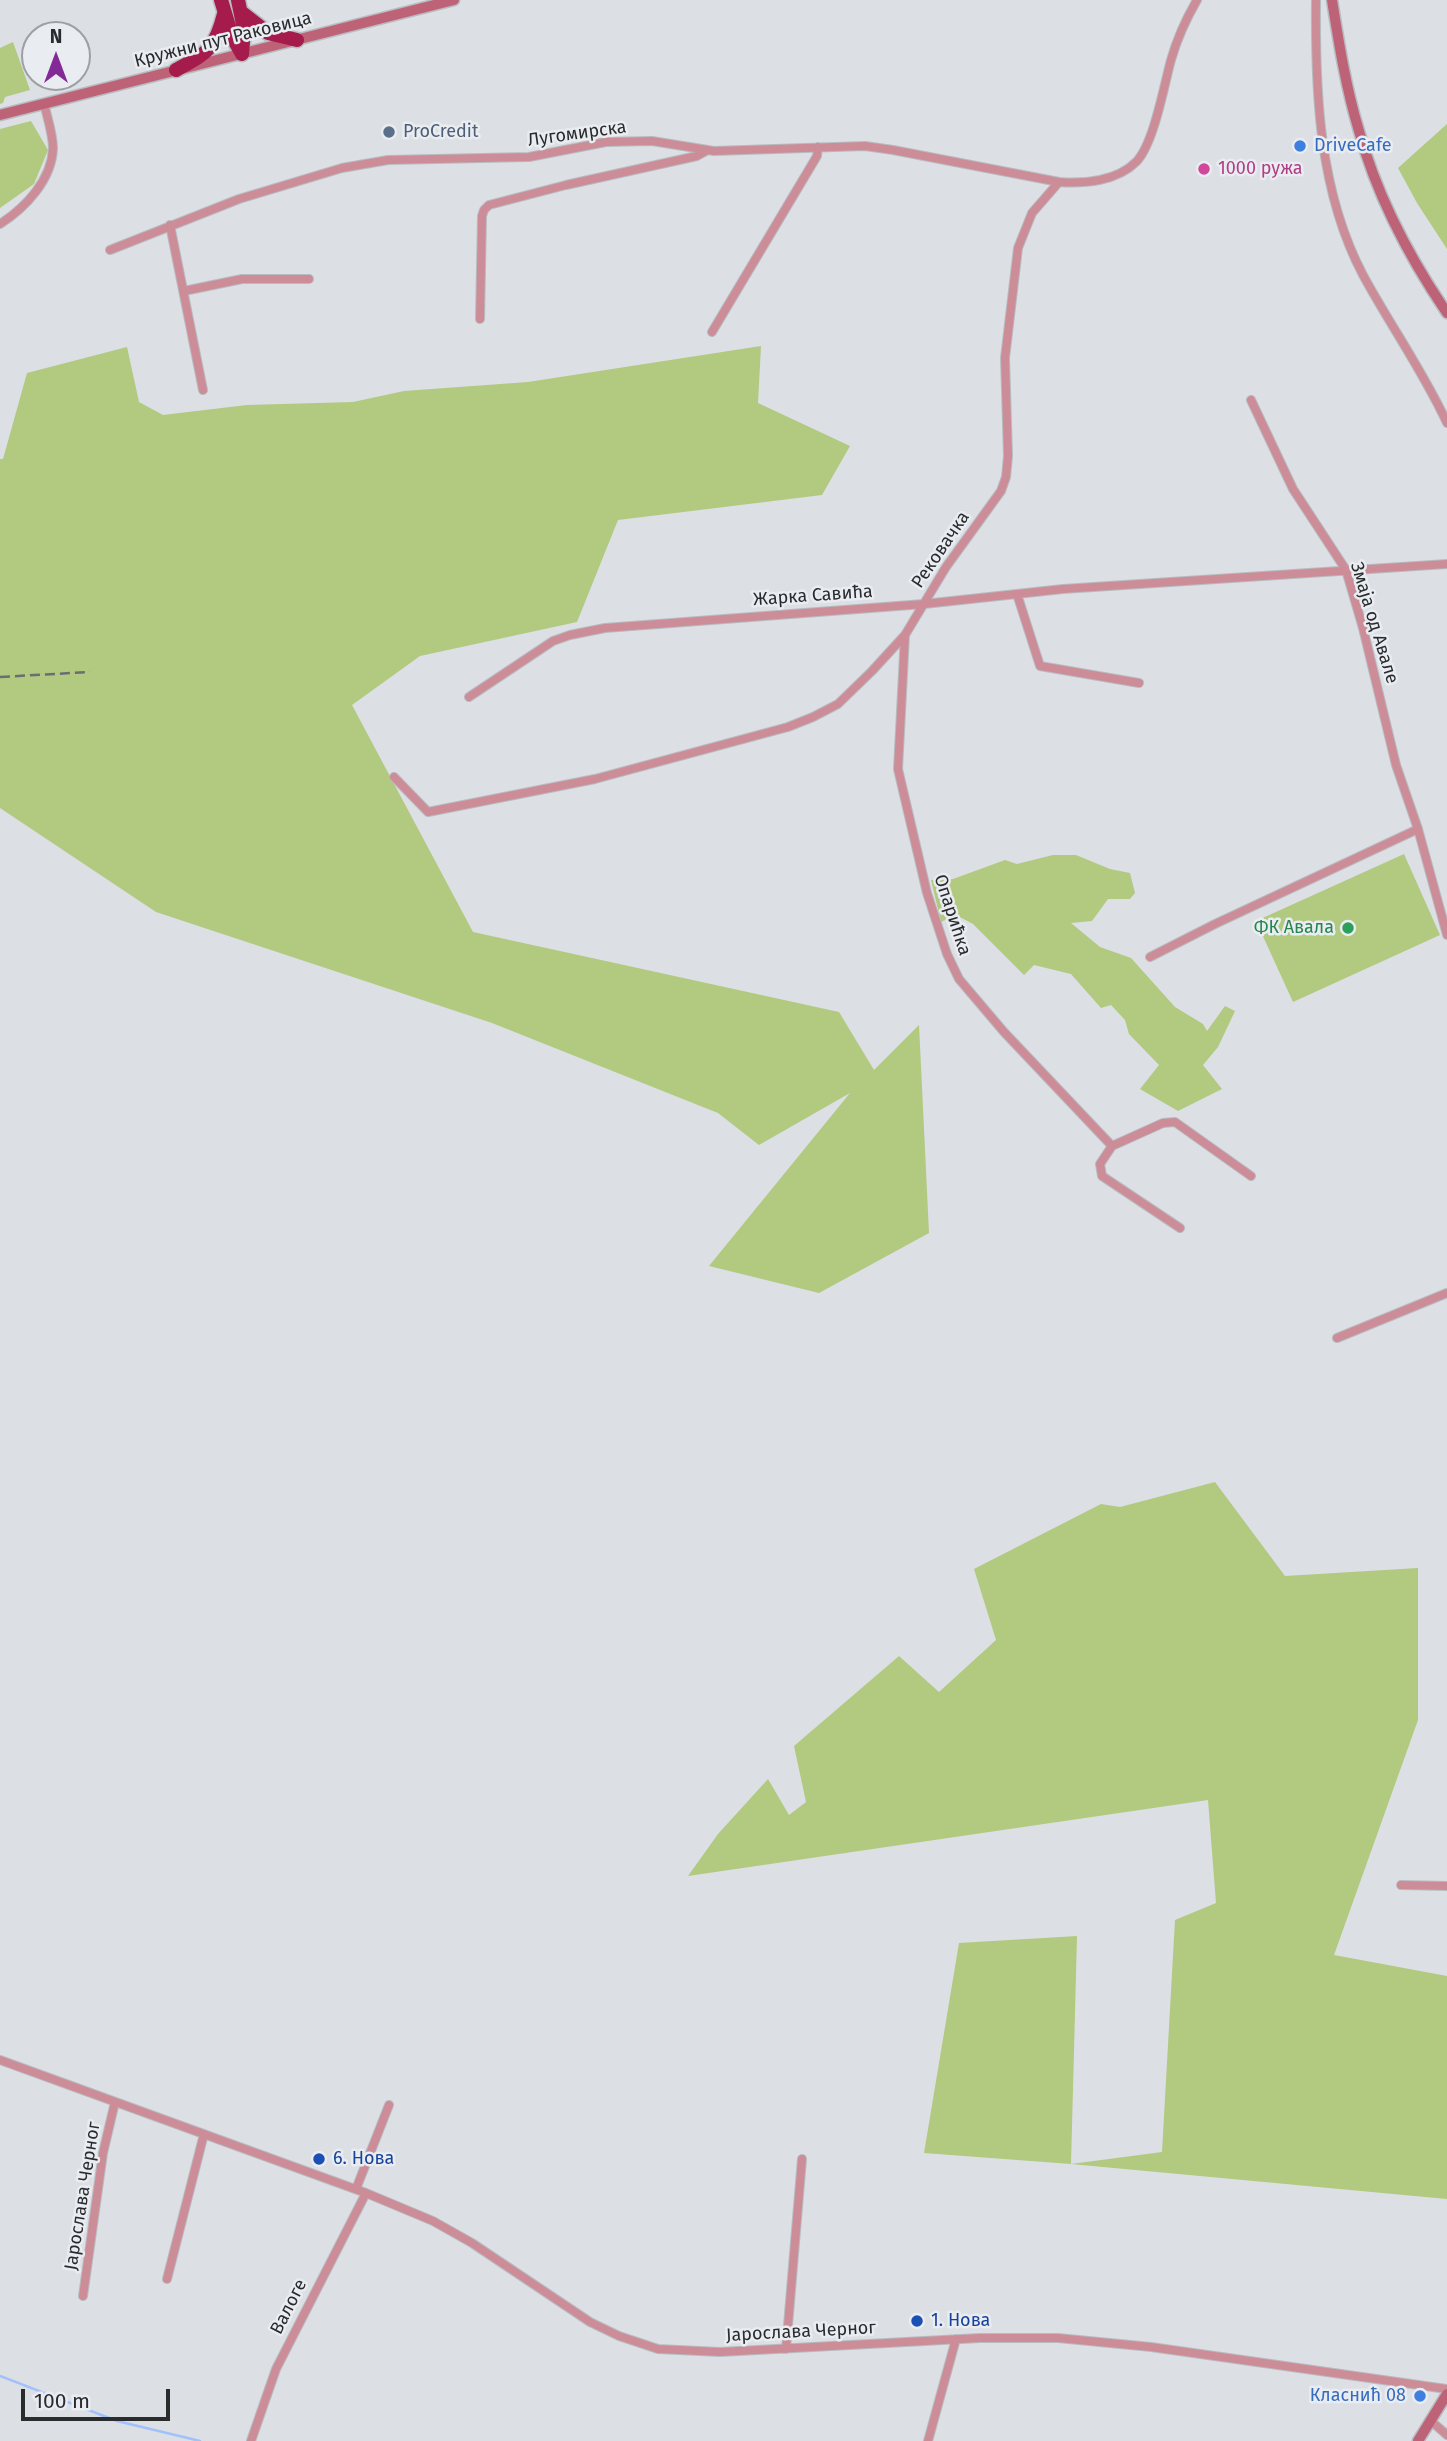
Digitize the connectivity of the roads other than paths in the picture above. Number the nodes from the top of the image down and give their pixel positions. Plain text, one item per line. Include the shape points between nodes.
1 (454, 0) edge
2 (1197, 0) edge
3 (1316, 0) edge
4 (1332, 0) edge
5 (240, 6) edge
6 (222, 7) edge
7 (297, 40) junction
8 (242, 54) junction
9 (176, 70) junction
10 (44, 103) junction
11 (0, 115) edge
12 (818, 148) junction
13 (706, 151) junction
14 (1059, 182) junction
15 (0, 224) edge
16 (170, 225) junction
17 (110, 250) dead end
18 (309, 279) dead end
19 (184, 291) junction
20 (1447, 313) edge
21 (480, 319) dead end
22 (712, 332) dead end
23 (203, 390) dead end
24 (1251, 400) dead end
25 (1447, 423) edge
26 (1447, 564) edge
27 (1346, 570) junction
28 (1017, 594) junction
29 (924, 604) junction
30 (905, 635) junction
31 (1139, 683) dead end
32 (469, 697) dead end
33 (394, 777) dead end
34 (1418, 829) junction
35 (1447, 935) edge
36 (1150, 957) dead end
37 (1112, 1146) junction
38 (1251, 1176) dead end
39 (1180, 1228) dead end
40 (1447, 1293) edge
41 (1337, 1338) dead end
42 (1401, 1885) dead end
43 (1447, 1886) edge
44 (0, 2060) edge
45 (115, 2102) junction
46 (389, 2105) dead end
47 (204, 2134) junction
48 (802, 2159) dead end
49 (356, 2189) junction
50 (366, 2193) junction
51 (167, 2279) dead end
52 (83, 2296) dead end
53 (956, 2339) junction
54 (786, 2349) junction
55 (1447, 2391) edge
56 (1431, 2421) junction
57 (1447, 2435) edge
58 (251, 2441) edge
59 (928, 2441) edge
60 (1418, 2441) edge

1 - 7 main road, Кружни пут Раковица
2 - 14 street via 1175,47 1150,135 1136,161 1099,180
3 - 25 street via 1325,165 1342,223 1363,274
4 - 20 main road via 1364,148 1402,237
5 - 7 highway via 268,33
5 - 8 highway
6 - 8 highway
6 - 9 highway via 219,32 211,48
7 - 8 main road, Кружни пут Раковица
8 - 9 main road, Кружни пут Раковица
9 - 10 main road, Кружни пут Раковица
10 - 11 main road, Кружни пут Раковица
10 - 15 street via 53,144 47,167 29,201
12 - 13 street, Лугомирска
12 - 14 street, Лугомирска via 894,150
12 - 22 street
13 - 16 street, Лугомирска via 633,141 529,157 380,161 289,182
13 - 21 street via 489,205 482,216
14 - 29 street, Рековачка via 1032,212 1018,248 1005,358 1008,456 1004,484
16 - 17 street, Лугомирска
16 - 19 street
18 - 19 street via 242,279
19 - 23 street
24 - 27 street, Змаја од Авале via 1293,489
26 - 27 street, Жарка Савића
27 - 28 street, Жарка Савића
27 - 34 street, Змаја од Авале via 1396,765
28 - 29 street, Жарка Савића
28 - 31 street via 1040,666
29 - 30 street, Рековачка
29 - 32 street, Жарка Савића via 616,627 570,635 553,641
30 - 33 street, Рековачка via 838,704 755,736 575,784 428,813
30 - 37 street, Опарићка via 898,769 927,893 947,954 959,979 995,1021
34 - 35 street, Змаја од Авале
34 - 36 street
37 - 38 street via 1175,1122
37 - 39 street via 1100,1164 1102,1176
40 - 41 street
42 - 43 street
44 - 45 street, Јарослава Черног
45 - 47 street, Јарослава Черног
45 - 52 street, Јарослава Черног via 103,2153
46 - 49 street
47 - 49 street, Јарослава Черног
47 - 51 street
48 - 54 street
49 - 50 street, Јарослава Черног
50 - 54 street, Јарослава Черног via 453,2232 590,2322 634,2342 681,2352
50 - 58 street, Валоге via 276,2369
53 - 54 street, Јарослава Черног
53 - 55 street, Јарослава Черног via 1038,2337 1107,2342
53 - 59 street
55 - 56 main road
56 - 57 street
56 - 60 main road

